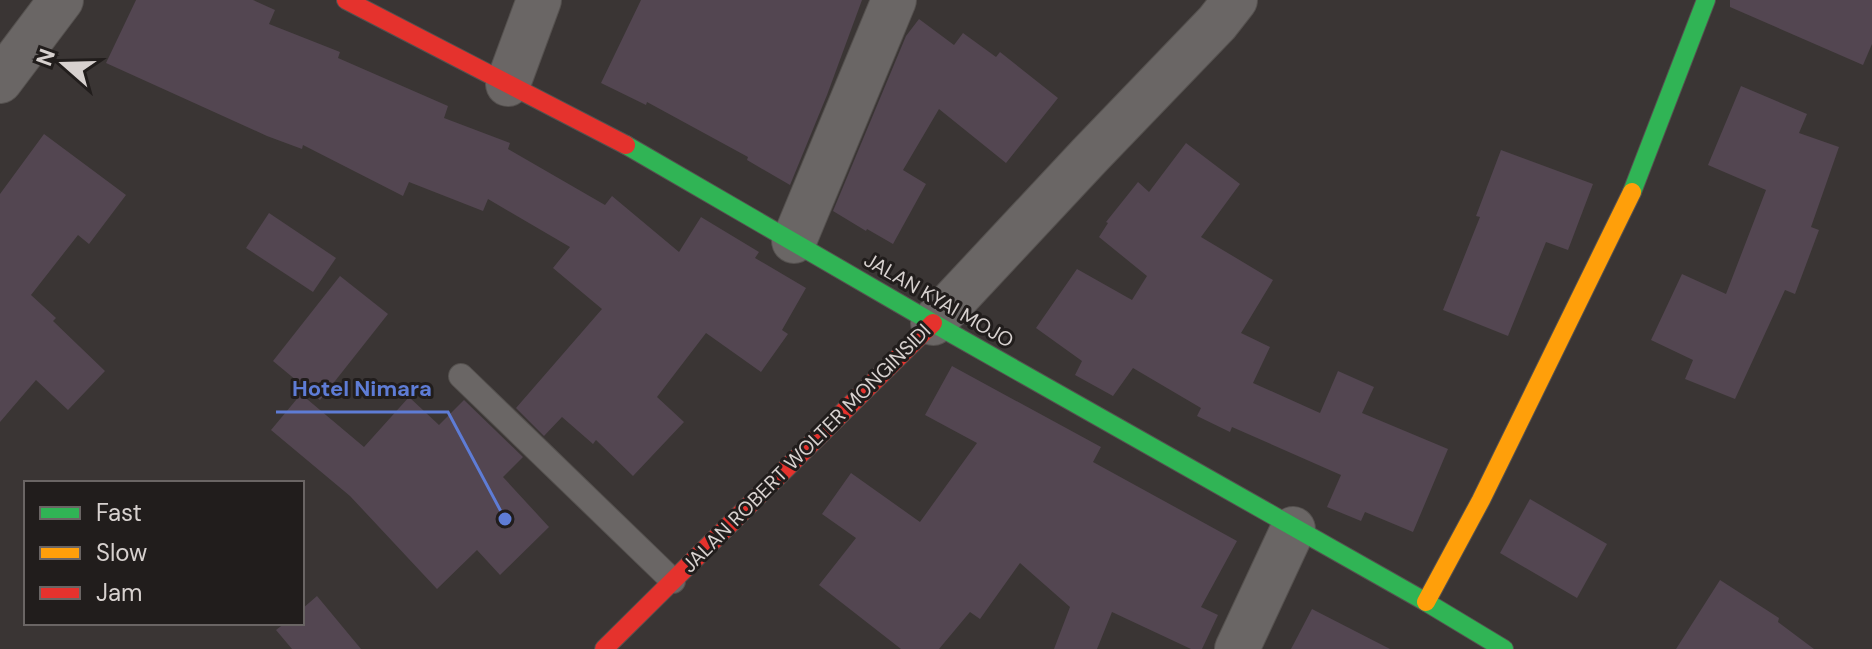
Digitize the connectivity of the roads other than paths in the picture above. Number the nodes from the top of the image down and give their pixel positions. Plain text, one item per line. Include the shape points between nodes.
1 (61, 0) edge
2 (346, 0) edge
3 (539, 0) edge
4 (894, 0) edge
5 (1235, 0) edge
6 (1706, 0) edge
7 (0, 81) edge
8 (508, 84) junction
9 (794, 241) junction
10 (933, 323) junction
11 (461, 376) dead end
12 (1293, 529) junction
13 (673, 581) junction
14 (1426, 602) junction
15 (604, 649) edge
16 (1237, 649) edge
17 (1504, 649) edge

1 - 7 street
2 - 8 street, JALAN KYAI MOJO
3 - 8 street
4 - 9 street
5 - 10 street, JALAN ROBERT WOLTER MONGINSIDI
6 - 14 street via 1633,190
8 - 9 street, JALAN KYAI MOJO via 648,156
9 - 10 street, JALAN KYAI MOJO
10 - 12 street, JALAN KYAI MOJO
10 - 13 street, JALAN ROBERT WOLTER MONGINSIDI
11 - 13 lane
12 - 14 street, JALAN KYAI MOJO
12 - 16 street
13 - 15 street, JALAN ROBERT WOLTER MONGINSIDI
14 - 17 street, JALAN KYAI MOJO

